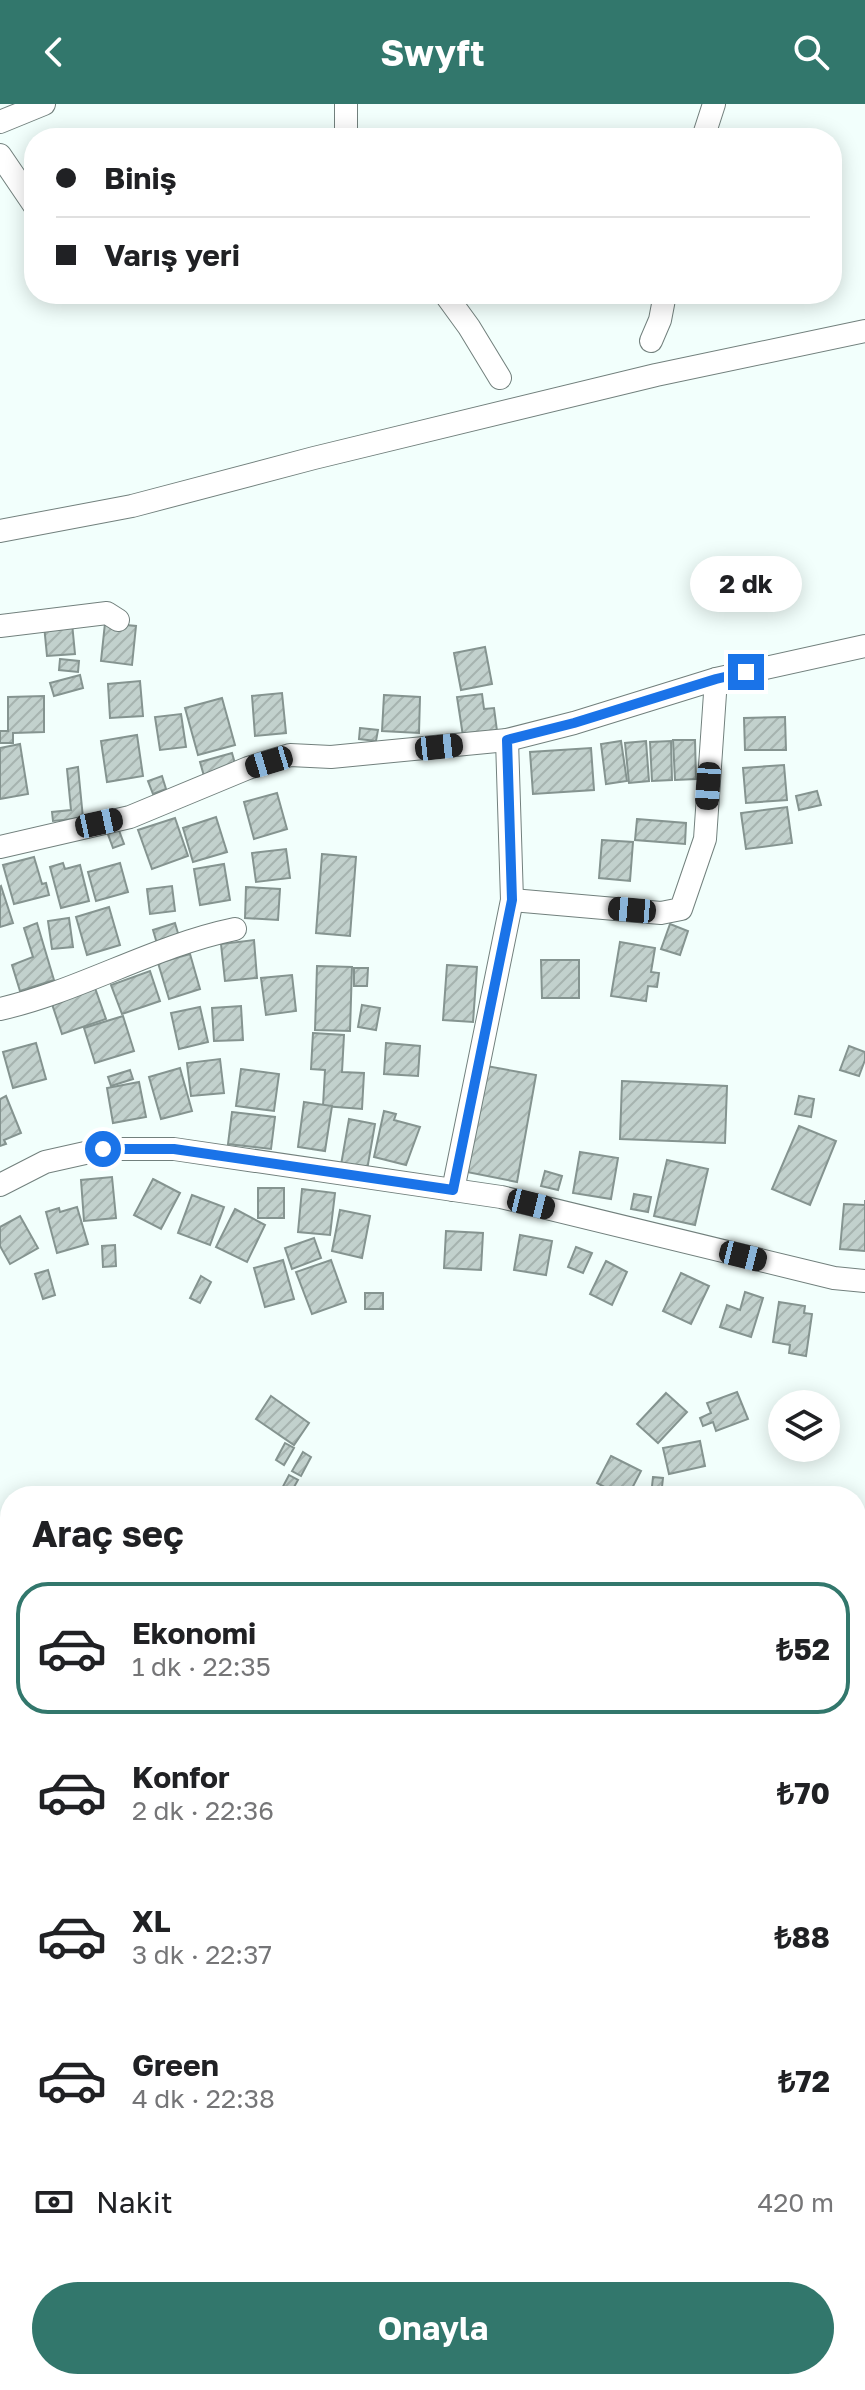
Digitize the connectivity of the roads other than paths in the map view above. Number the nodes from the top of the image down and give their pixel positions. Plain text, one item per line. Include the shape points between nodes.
1 (44, 104) edge
2 (346, 104) edge
3 (714, 104) edge
4 (0, 122) edge
5 (346, 128) edge
6 (706, 128) edge
7 (0, 155) edge
8 (24, 190) edge
9 (452, 304) edge
10 (663, 304) edge
11 (865, 331) edge
12 (651, 341) dead end
13 (500, 378) dead end
14 (0, 531) edge
15 (118, 620) dead end
16 (0, 626) edge
17 (865, 646) edge
18 (716, 679) junction
19 (507, 740) junction
20 (0, 847) edge
21 (512, 900) junction
22 (235, 929) dead end
23 (0, 1009) edge
24 (0, 1185) edge
25 (453, 1190) junction
26 (865, 1281) edge

1 - 4 street
2 - 5 street
3 - 6 street
7 - 8 street
9 - 13 street
10 - 12 street
11 - 14 street via 656,375 132,506
15 - 16 street via 107,613
17 - 18 street
18 - 19 street
18 - 21 street via 705,839 681,909 661,913
19 - 20 street via 331,757 290,755 130,817
19 - 21 street
21 - 25 street
22 - 23 street
24 - 25 street via 45,1162 103,1149 174,1149
25 - 26 street

